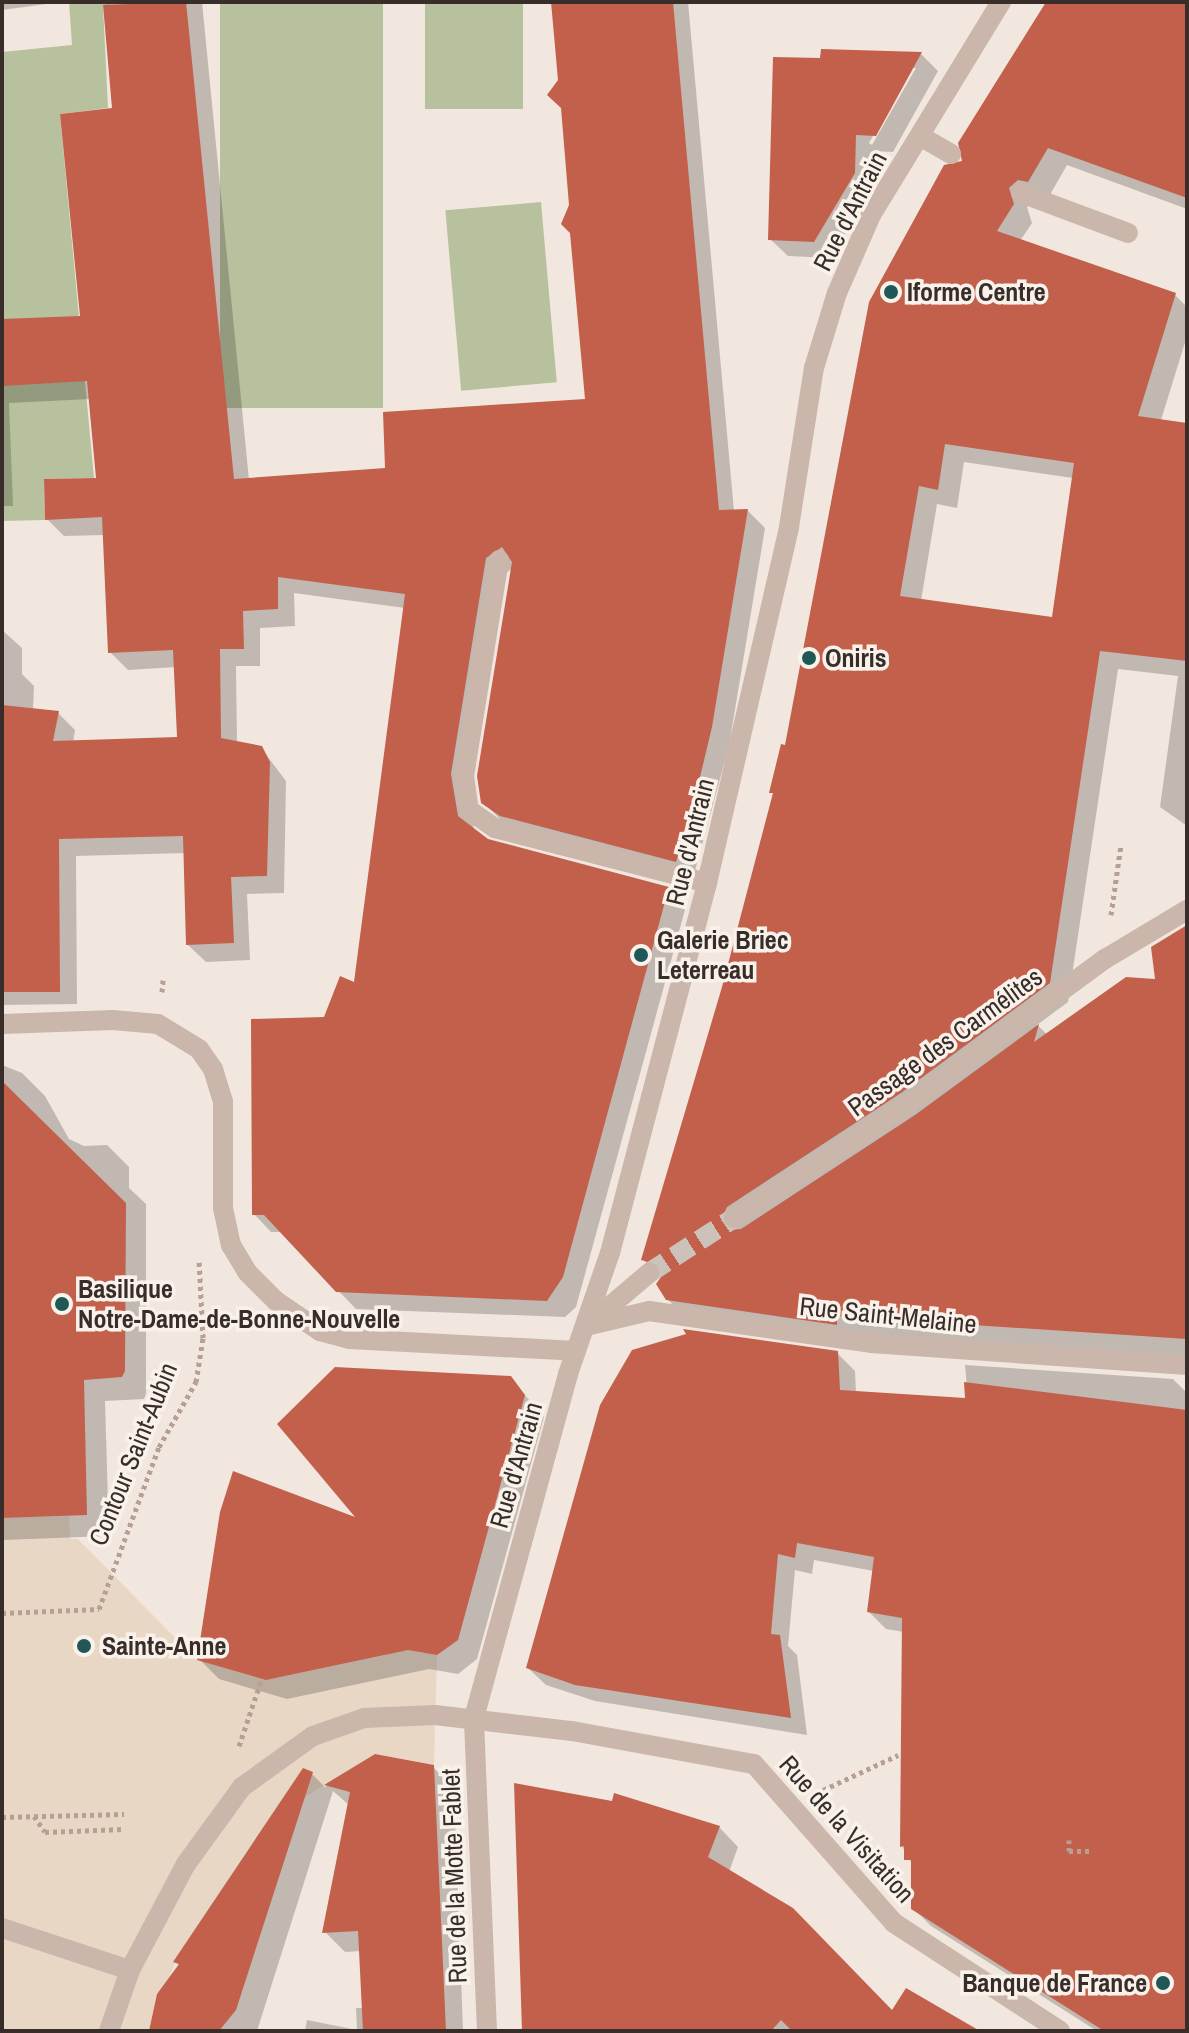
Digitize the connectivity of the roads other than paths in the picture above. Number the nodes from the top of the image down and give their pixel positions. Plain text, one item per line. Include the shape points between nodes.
1 (1001, 2) edge
2 (920, 136) junction
3 (951, 154) dead end
4 (1021, 193) dead end
5 (1128, 233) dead end
6 (499, 560) dead end
7 (707, 883) junction
8 (1187, 910) edge
9 (2, 1024) edge
10 (734, 1218) tunnel mouth
11 (649, 1273) tunnel mouth
12 (586, 1326) junction
13 (576, 1351) junction
14 (1187, 1365) edge
15 (474, 1718) junction
16 (2, 1928) edge
17 (130, 1970) junction
18 (109, 2031) edge
19 (487, 2031) edge
20 (1060, 2031) edge

1 - 2 street, Rue d'Antrain
2 - 3 street
2 - 7 street, Rue d'Antrain via 871,215 837,293 814,368 789,527
4 - 5 street
6 - 7 street via 464,776 469,810 495,828
7 - 12 street, Rue d'Antrain
8 - 10 street, Passage des Carmélites via 1105,959 908,1104
9 - 13 street via 158,1024 199,1049 213,1069 223,1101 223,1208 231,1245 247,1272 293,1315 349,1339
11 - 12 street
12 - 13 street, Rue d'Antrain
12 - 14 street, Rue Saint-Melaine via 649,1311 871,1343
13 - 15 street, Rue d'Antrain
15 - 17 street, Rue de la Visitation via 364,1718 313,1736 254,1777 186,1864
15 - 19 street, Rue de la Motte Fablet
15 - 20 street, Rue de la Visitation via 743,1760 766,1774 894,1923
16 - 17 street
17 - 18 street, Rue de la Visitation

